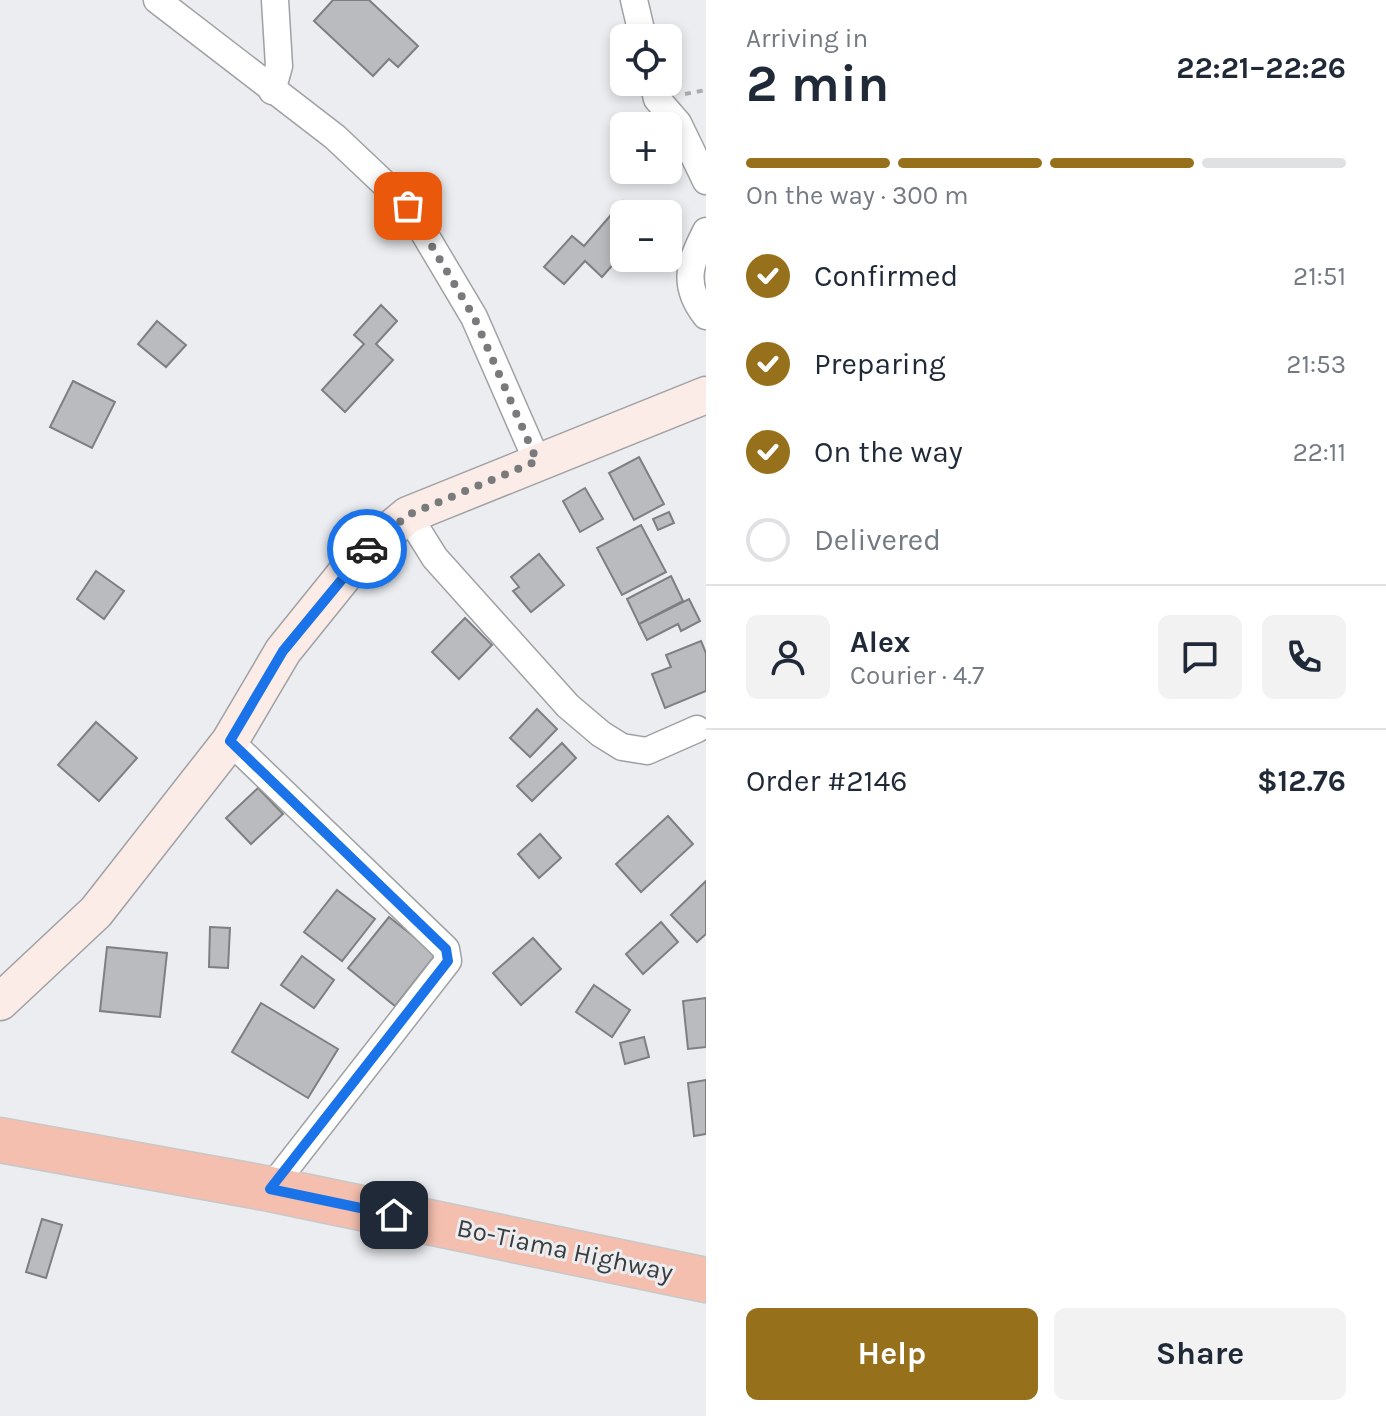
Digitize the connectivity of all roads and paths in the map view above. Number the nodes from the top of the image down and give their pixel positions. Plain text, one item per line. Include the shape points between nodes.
1 (157, 0) edge
2 (258, 0) edge
3 (275, 0) edge
4 (634, 0) edge
5 (640, 24) edge
6 (277, 36) junction
7 (272, 91) junction
8 (656, 96) edge
9 (706, 181) edge
10 (706, 231) edge
11 (706, 316) edge
12 (704, 402) edge
13 (537, 461) junction
14 (408, 515) junction
15 (697, 729) dead end
16 (230, 741) junction
17 (0, 1002) edge
18 (0, 1140) edge
19 (270, 1189) junction
20 (706, 1280) edge

1 - 7 street
2 - 6 street
3 - 6 street
4 - 5 street
6 - 7 street via 279,66
7 - 13 street via 335,137 408,206 474,317
8 - 9 street via 678,123
10 - 11 street via 693,257 689,282
12 - 13 street
13 - 14 street
14 - 15 street via 435,558 568,706 601,734 622,747 647,751
14 - 16 street via 362,553 283,651
16 - 17 street via 96,912
16 - 19 street via 446,949 448,961
18 - 19 highway, Bo-Tiama Highway
19 - 20 highway, Bo-Tiama Highway

